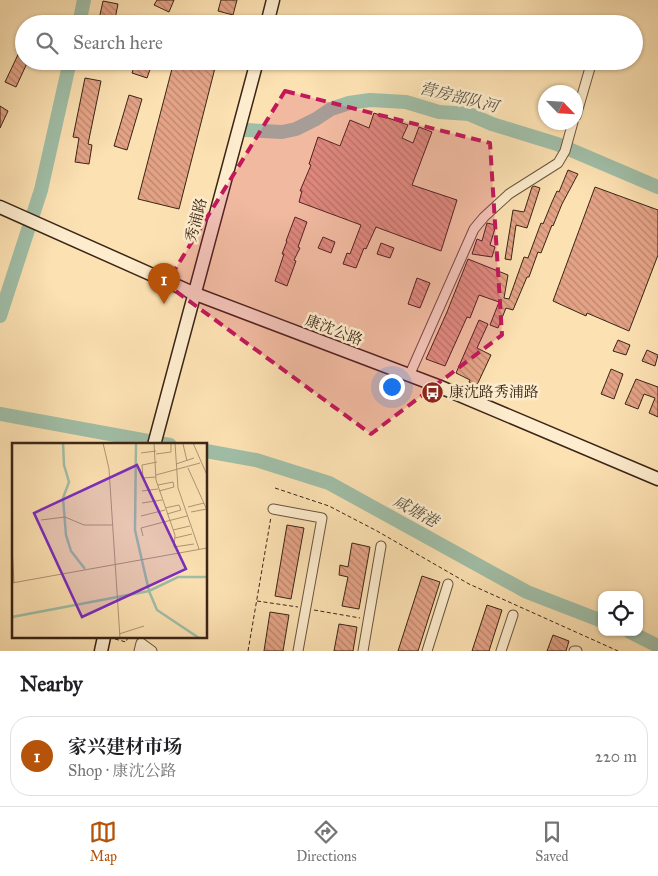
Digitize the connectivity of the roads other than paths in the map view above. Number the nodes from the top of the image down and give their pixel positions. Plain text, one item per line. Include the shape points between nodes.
1 (273, 0) edge
2 (269, 15) edge
3 (255, 70) edge
4 (589, 70) edge
5 (583, 92) edge
6 (572, 130) edge
7 (0, 207) edge
8 (193, 293) junction
9 (409, 376) junction
10 (154, 443) edge
11 (658, 479) edge
12 (273, 509) road end
13 (381, 546) dead end
14 (448, 584) dead end
15 (513, 616) dead end
16 (104, 638) edge
17 (101, 651) edge
18 (139, 651) edge
19 (152, 651) edge
20 (298, 651) edge
21 (363, 651) edge
22 (427, 651) edge
23 (501, 651) edge

1 - 2 street
3 - 8 street, 秀浦路
4 - 5 street
6 - 9 street via 558,163 509,194 474,229
7 - 8 street, 康沈公路
8 - 9 street, 康沈公路
8 - 10 street, 秀浦路
9 - 11 street, 康沈公路
12 - 20 street via 322,518
13 - 21 street
14 - 22 street
15 - 23 street
16 - 17 street
18 - 19 street via 141,643

